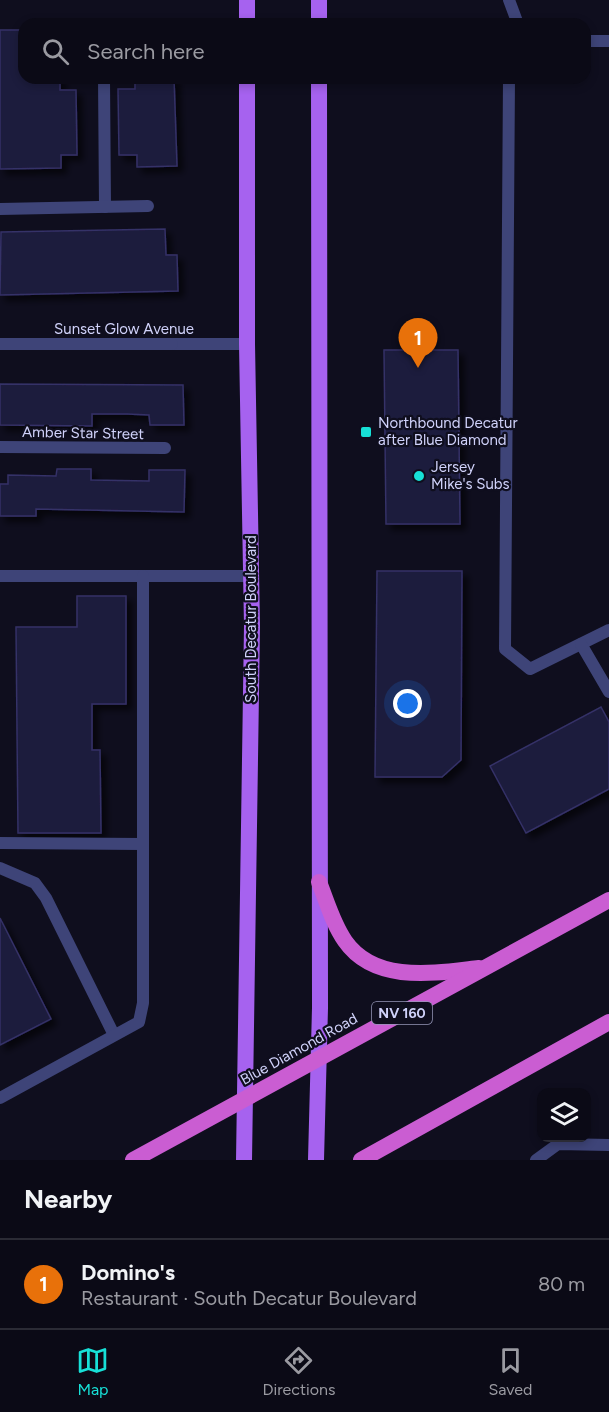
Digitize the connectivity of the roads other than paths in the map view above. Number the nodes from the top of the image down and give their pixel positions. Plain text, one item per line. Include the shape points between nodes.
1 (248, 0) edge
2 (319, 0) edge
3 (510, 1) edge
4 (248, 18) edge
5 (319, 18) edge
6 (510, 18) edge
7 (516, 18) edge
8 (591, 41) edge
9 (609, 41) edge
10 (104, 84) edge
11 (247, 84) edge
12 (319, 84) edge
13 (509, 84) edge
14 (148, 206) dead end
15 (105, 207) junction
16 (0, 209) edge
17 (0, 344) edge
18 (247, 344) junction
19 (0, 447) edge
20 (165, 448) dead end
21 (0, 576) edge
22 (143, 576) junction
23 (252, 576) junction
24 (609, 630) edge
25 (581, 644) junction
26 (609, 692) edge
27 (0, 843) edge
28 (143, 844) junction
29 (0, 868) edge
30 (320, 882) junction
31 (609, 900) edge
32 (486, 968) junction
33 (609, 1022) edge
34 (114, 1035) junction
35 (318, 1059) junction
36 (0, 1098) edge
37 (245, 1098) junction
38 (609, 1145) edge
39 (133, 1160) edge
40 (244, 1160) edge
41 (316, 1160) edge
42 (362, 1160) edge
43 (536, 1160) edge

1 - 4 main road
2 - 5 main road
3 - 6 street
3 - 7 street
8 - 9 street
10 - 15 street
11 - 18 main road, South Decatur Boulevard
12 - 30 main road
13 - 25 street via 505,649 530,669
14 - 15 street
15 - 16 street
17 - 18 street, Sunset Glow Avenue
18 - 23 main road, South Decatur Boulevard
19 - 20 street, Amber Star Street
21 - 22 street
22 - 23 street
22 - 28 street
23 - 37 main road, South Decatur Boulevard
24 - 25 street
25 - 26 street
27 - 28 street
28 - 34 street via 143,1003 139,1022
29 - 34 street via 35,883 46,898
30 - 32 highway via 334,922 346,943 362,959 419,974
30 - 35 main road
31 - 32 highway, Blue Diamond Road / NV 160
32 - 35 highway, Blue Diamond Road / NV 160
33 - 42 highway
34 - 36 street
35 - 37 highway, Blue Diamond Road / NV 160
35 - 41 main road
37 - 39 highway, Blue Diamond Road / NV 160
37 - 40 main road, South Decatur Boulevard
38 - 43 street via 558,1144

